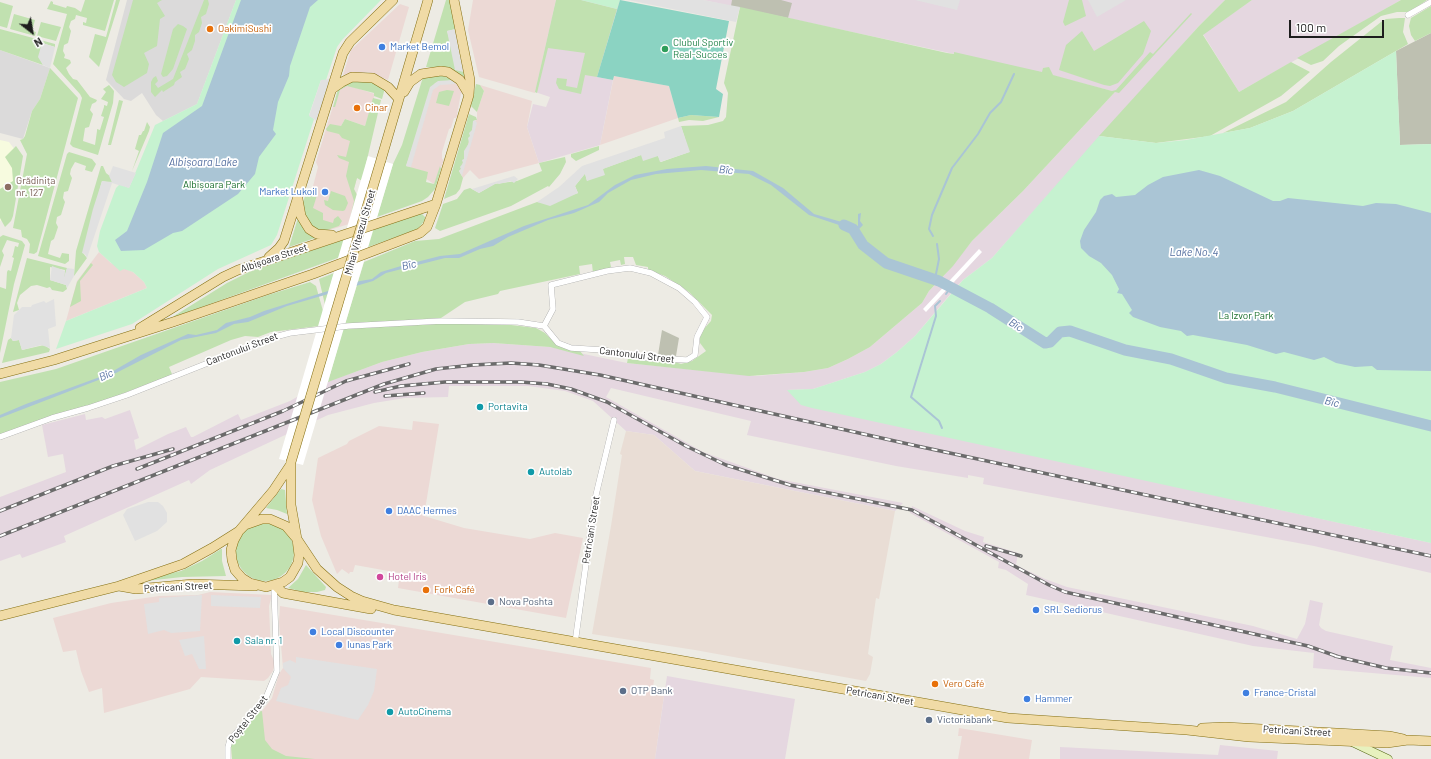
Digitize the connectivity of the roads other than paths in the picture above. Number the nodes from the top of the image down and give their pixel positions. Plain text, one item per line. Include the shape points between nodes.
1 (393, 0) edge
2 (428, 0) edge
3 (454, 0) edge
4 (1431, 2) edge
5 (1408, 15) dead end
6 (332, 89) junction
7 (469, 95) junction
8 (399, 99) junction
9 (440, 192) junction
10 (298, 197) junction
11 (436, 204) junction
12 (414, 211) junction
13 (341, 235) junction
14 (264, 261) junction
15 (172, 310) junction
16 (173, 322) junction
17 (544, 326) junction
18 (123, 338) junction
19 (0, 374) edge
20 (614, 420) dead end
21 (0, 437) edge
22 (291, 463) junction
23 (239, 531) junction
24 (297, 539) junction
25 (119, 586) junction
26 (260, 586) junction
27 (275, 586) junction
28 (394, 610) junction
29 (0, 616) edge
30 (576, 643) junction
31 (1187, 730) junction
32 (1336, 733) junction
33 (1408, 740) junction
34 (1352, 742) junction
35 (1431, 742) edge
36 (228, 759) edge
37 (1388, 759) edge

1 - 6 main road via 346,48
2 - 8 main road, Mihai Viteazul Street
3 - 7 main road via 470,80
4 - 5 street
6 - 8 main road via 352,77 373,78 388,87
6 - 10 main road
7 - 8 main road via 456,76 448,72 433,71 415,77
7 - 9 main road
8 - 22 main road, Mihai Viteazul Street, bridge
9 - 11 main road
9 - 12 main road
10 - 13 main road via 301,216 309,230 324,236
10 - 14 main road via 280,248
11 - 12 main road, Albișoara Street
11 - 16 main road, Albișoara Street via 427,227 419,233 313,274
12 - 13 main road, Albișoara Street
13 - 14 main road, Albișoara Street
14 - 15 main road, Albișoara Street via 223,277
15 - 16 main road via 170,318
15 - 18 main road, Albișoara Street
16 - 18 main road, Albișoara Street
17 - 17 street, Cantonului Street via 553,309 551,285 630,268 651,273 679,288 707,317 697,338 695,355 687,360 648,358 603,350 571,348 558,343
17 - 21 street, Cantonului Street via 518,322 455,320 348,326 290,333 126,395
18 - 19 main road, Albișoara Street
20 - 30 street, Petricani Street via 595,499
22 - 23 main road, Mihai Viteazul Street via 273,491
22 - 24 main road, Mihai Viteazul Street via 291,505
23 - 24 main road via 253,521 270,519 286,526
23 - 25 main road, Petricani Street via 183,564
23 - 26 main road via 231,550 234,565 242,578 250,584
24 - 27 main road via 299,555 296,566 290,576
24 - 28 main road, Petricani Street via 317,570 336,587 362,601
25 - 26 main road, Petricani Street via 136,589 193,584
25 - 29 main road, Petricani Street
26 - 27 main road
27 - 28 main road, Petricani Street via 283,593 295,596 371,609
27 - 36 street, Poștei Street via 277,671 265,700 230,740
28 - 30 main road, Petricani Street
30 - 31 main road, Petricani Street via 988,715
31 - 32 main road, Petricani Street via 1225,727
31 - 34 main road, Petricani Street via 1249,737
32 - 33 main road, Petricani Street via 1389,736
32 - 34 main road
33 - 34 main road, Petricani Street via 1387,743
33 - 35 main road, Petricani Street
34 - 37 main road

